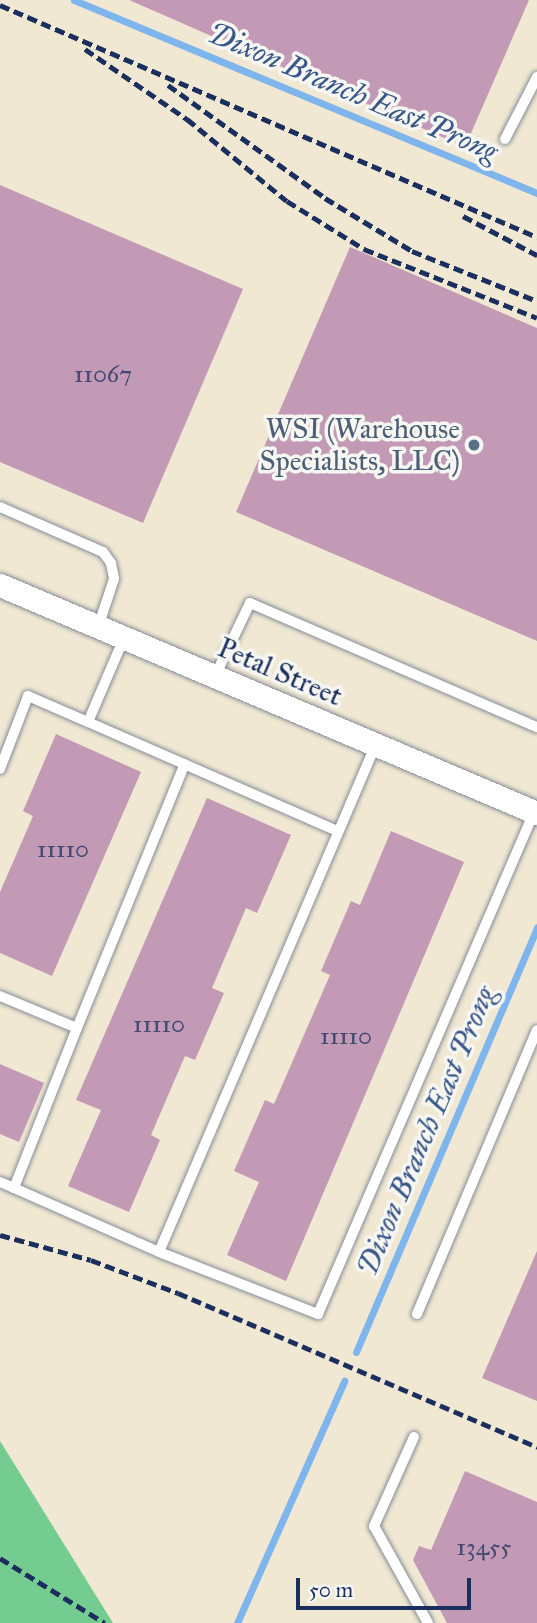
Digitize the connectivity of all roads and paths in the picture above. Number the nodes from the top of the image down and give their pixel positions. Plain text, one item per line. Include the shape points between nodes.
1 (537, 77) edge
2 (505, 139) dead end
3 (0, 507) edge
4 (0, 585) edge
5 (98, 626) junction
6 (124, 638) junction
7 (215, 676) junction
8 (88, 722) junction
9 (537, 727) edge
10 (376, 744) junction
11 (185, 764) junction
12 (0, 769) edge
13 (536, 810) edge
14 (338, 831) junction
15 (0, 996) edge
16 (77, 1028) junction
17 (537, 1030) edge
18 (0, 1182) edge
19 (14, 1188) junction
20 (159, 1252) junction
21 (417, 1314) dead end
22 (414, 1437) dead end
23 (428, 1623) edge

1 - 2 lane
3 - 5 lane via 103,552 114,579
4 - 5 street, Petal Street
5 - 6 street, Petal Street
6 - 7 street, Petal Street
6 - 8 lane
7 - 9 lane via 250,603
7 - 10 street, Petal Street
8 - 11 lane
8 - 12 lane via 28,696
10 - 13 street, Petal Street
10 - 14 lane
11 - 14 lane
11 - 16 lane
13 - 20 lane via 318,1314
14 - 20 lane
15 - 16 lane
16 - 19 lane
17 - 21 lane
18 - 19 lane
19 - 20 lane
22 - 23 lane via 374,1526

